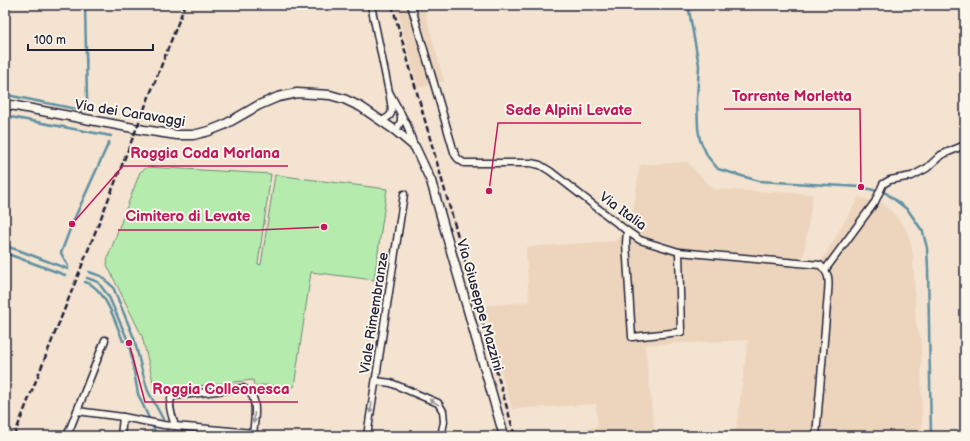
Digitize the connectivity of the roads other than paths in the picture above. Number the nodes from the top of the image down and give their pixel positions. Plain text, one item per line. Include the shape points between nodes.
1 (371, 5) edge
2 (411, 5) edge
3 (389, 92) junction
4 (5, 104) edge
5 (401, 113) junction
6 (381, 121) junction
7 (396, 131) junction
8 (965, 145) edge
9 (415, 147) junction
10 (404, 194) dead end
11 (627, 231) junction
12 (679, 252) junction
13 (825, 270) junction
14 (105, 340) dead end
15 (376, 381) junction
16 (77, 411) junction
17 (123, 418) junction
18 (175, 426) junction
19 (253, 434) edge
20 (67, 436) edge
21 (121, 436) edge
22 (367, 436) edge
23 (441, 436) edge
24 (504, 436) edge
25 (816, 436) edge

1 - 3 street
2 - 11 street, Via Italia via 456,157 464,163 540,165
3 - 5 street
3 - 6 street via 392,110 388,118
4 - 6 street, Via dei Caravaggi via 144,130 193,135 224,125 258,105 278,97 314,93 344,99
5 - 7 street via 401,122
5 - 9 street
6 - 7 street, Via dei Caravaggi
7 - 9 street, Via dei Caravaggi
8 - 13 street via 941,154 927,168 912,176 883,184 875,202
9 - 24 street, Via Giuseppe Mazzini via 431,181
10 - 15 street, Viale Rimembranze
11 - 12 street, Via Italia via 640,240
11 - 12 street via 632,337 681,332
12 - 13 street, Via Italia via 820,265
13 - 25 street via 829,279
14 - 16 street
15 -> 22 street, Viale Rimembranze
23 -> 15 street via 444,411 438,403 391,383
16 - 17 street
16 - 20 street
17 - 18 street
17 - 21 street
18 - 19 street
18 -> 19 street via 170,404 173,396 243,388 251,393 254,401

